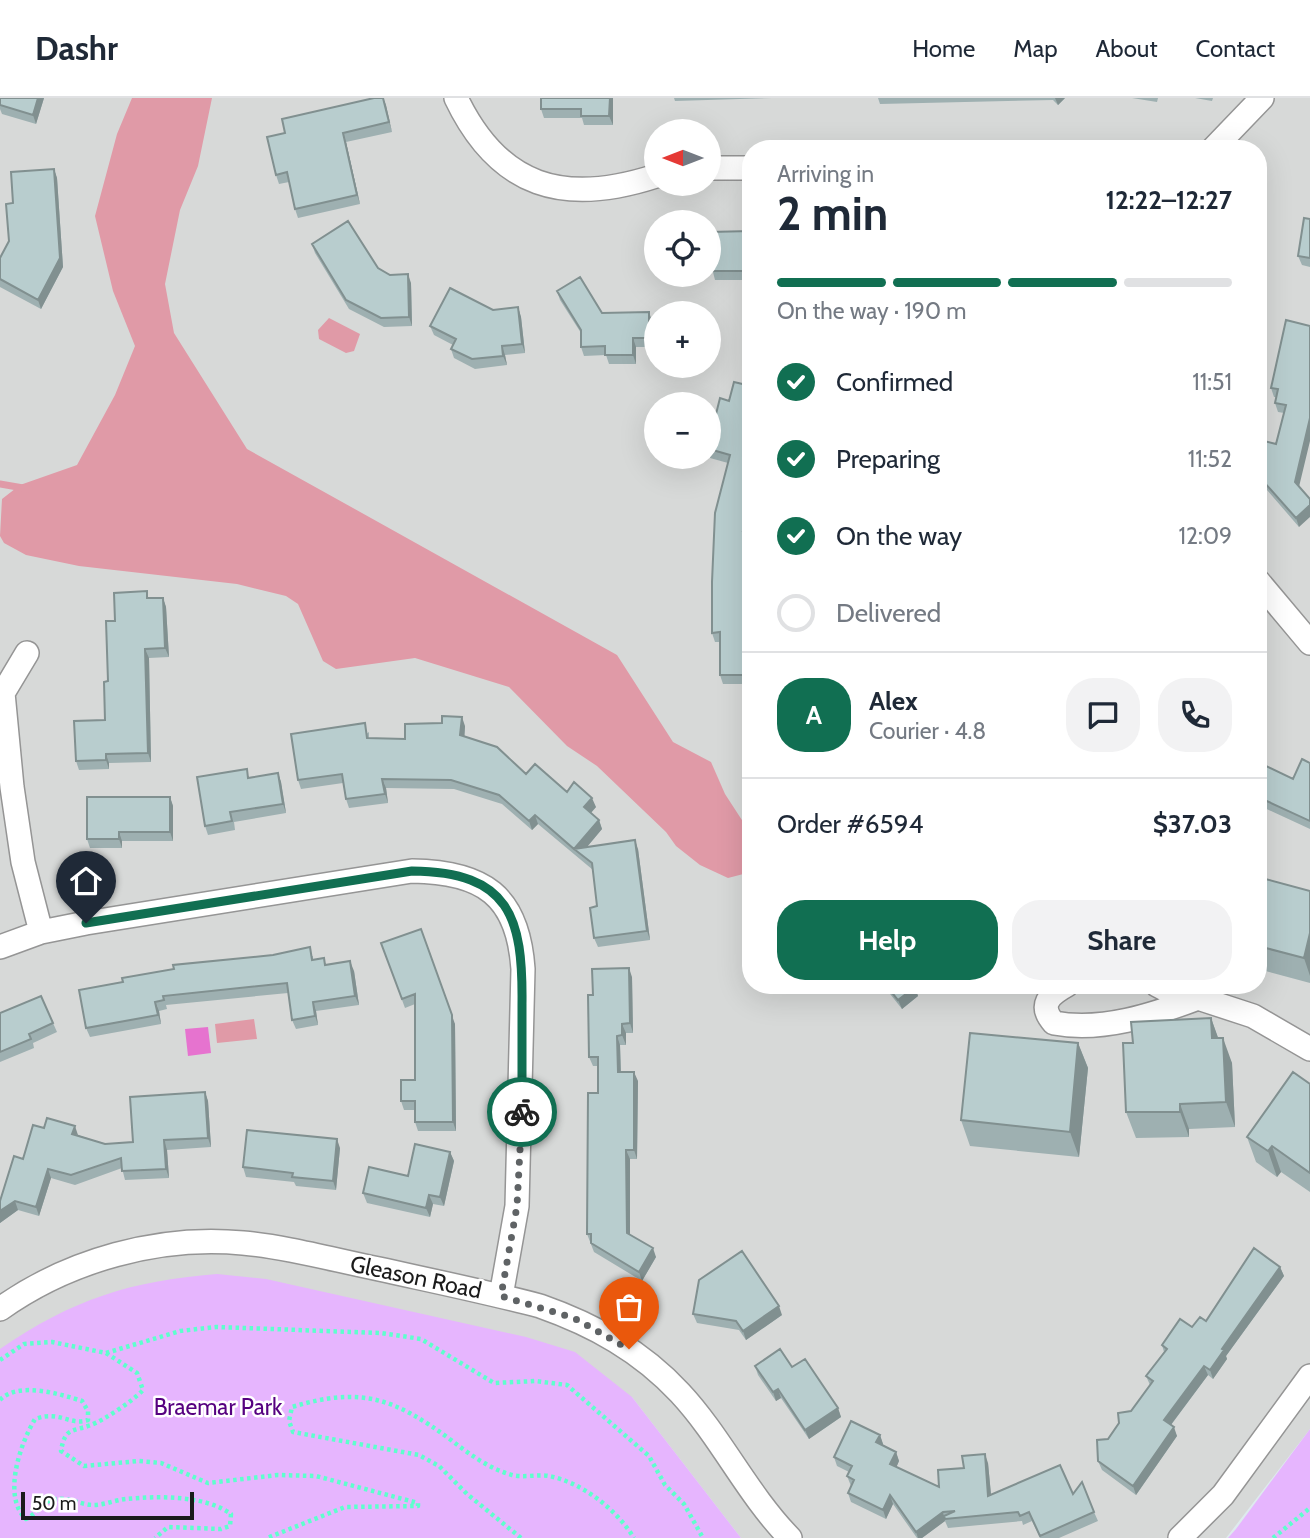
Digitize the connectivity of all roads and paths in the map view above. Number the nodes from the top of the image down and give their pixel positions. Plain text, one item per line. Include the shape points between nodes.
1 (456, 98) edge
2 (1262, 98) edge
3 (1222, 140) edge
4 (721, 168) edge
5 (742, 168) edge
6 (644, 179) edge
7 (1267, 592) edge
8 (1310, 643) edge
9 (27, 653) dead end
10 (41, 932) junction
11 (0, 947) edge
12 (1051, 994) edge
13 (1174, 994) edge
14 (1198, 998) junction
15 (1310, 1049) edge
16 (501, 1296) junction
17 (0, 1309) edge
18 (106, 1353) junction
19 (0, 1360) edge
20 (1310, 1376) edge
21 (0, 1400) edge
22 (1310, 1508) edge
23 (155, 1538) edge
24 (267, 1538) edge
25 (521, 1538) edge
26 (634, 1538) edge
27 (703, 1538) edge
28 (790, 1538) edge
29 (1180, 1538) edge
30 (1273, 1538) edge

1 - 6 street via 470,128 495,158 526,178 563,189 599,191
2 - 3 street
4 - 5 street
7 - 8 street
9 - 10 street via 3,693 23,862
10 - 11 street
10 - 16 street via 412,871 463,876 492,892 512,914 521,942 518,1194
12 - 14 street via 1046,1014 1054,1023 1098,1025
13 - 14 street
14 - 15 street via 1253,1016
16 - 17 street, Gleason Road via 287,1250 187,1242 128,1251 73,1268
16 - 28 street, Gleason Road via 574,1318 649,1363 681,1395
18 - 19 path via 52,1342 33,1343 23,1344
18 - 24 path via 137,1373 143,1390 92,1425 75,1427 63,1438 61,1451 84,1466 161,1463 208,1483 316,1476 418,1503 396,1509 345,1507
18 - 27 path via 180,1331 216,1327 381,1333 421,1339 494,1383 567,1385 649,1456
20 - 29 street via 1223,1495
21 - 23 path via 13,1391 30,1391 82,1401 88,1411 88,1420 79,1423 50,1414 35,1419 27,1433 13,1497 17,1511 26,1519 37,1514 44,1503 57,1499 95,1505 172,1498 221,1506 231,1514 230,1526 221,1529 168,1527
22 - 30 path
25 - 26 path via 439,1466 400,1449 293,1432 289,1421 292,1407 344,1395 399,1407 483,1462 513,1476 547,1475 571,1482 624,1522

